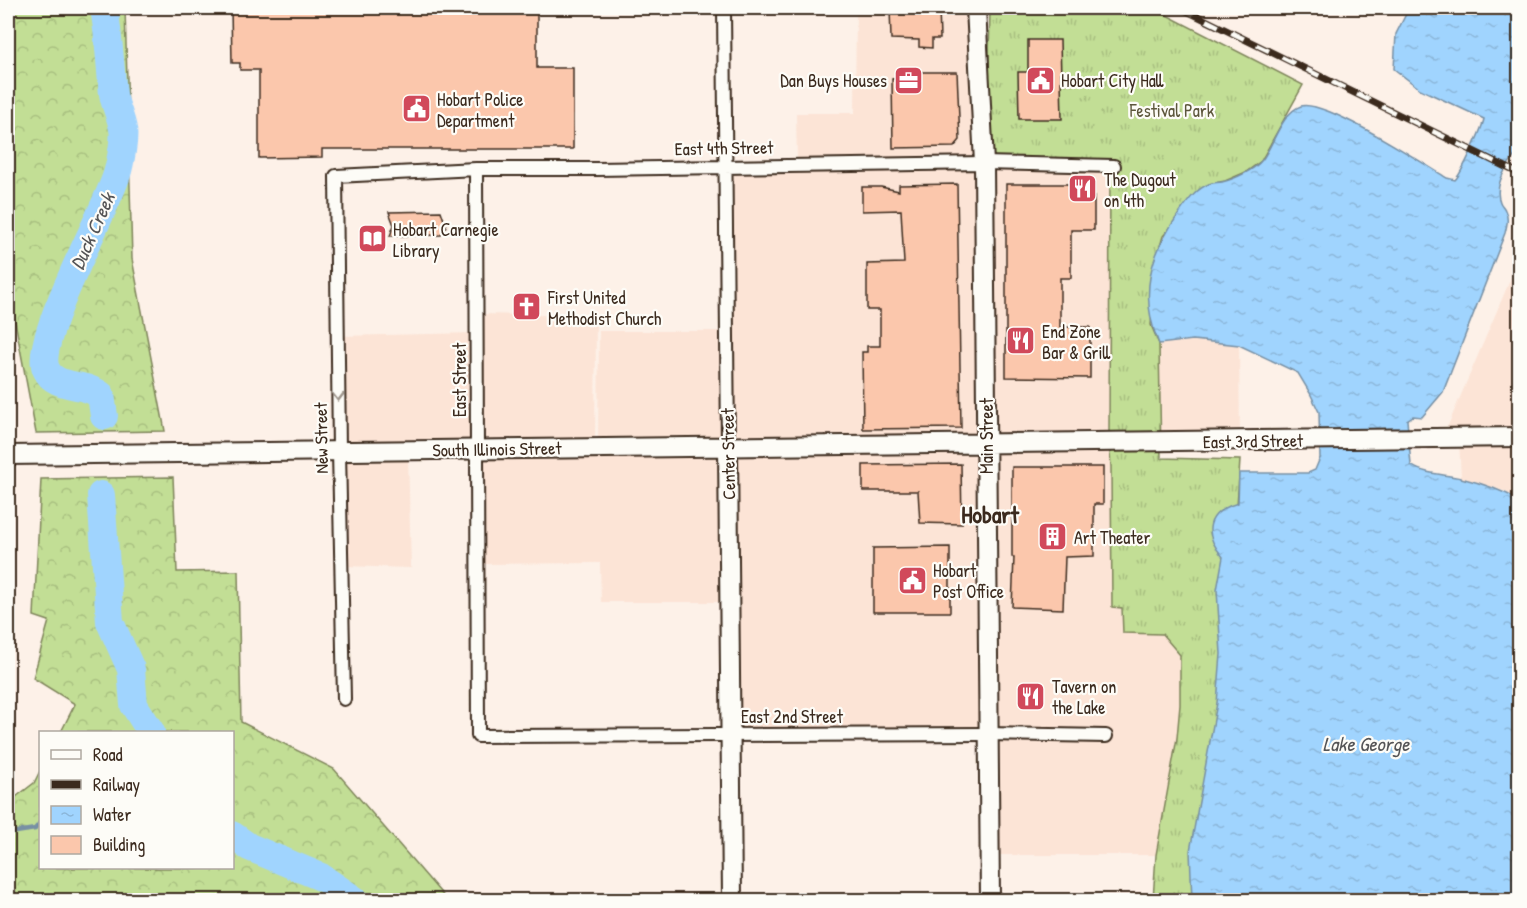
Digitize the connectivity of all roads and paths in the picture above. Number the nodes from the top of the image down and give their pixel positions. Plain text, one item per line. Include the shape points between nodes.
1 (723, 8) edge
2 (976, 8) edge
3 (984, 163) junction
4 (1114, 165) dead end
5 (724, 166) junction
6 (477, 169) junction
7 (336, 176) joint
8 (1520, 437) edge
9 (986, 443) junction
10 (728, 446) junction
11 (478, 449) junction
12 (339, 451) junction
13 (8, 454) edge
14 (344, 699) dead end
15 (729, 734) junction
16 (988, 734) junction
17 (478, 736) joint
18 (1106, 736) dead end
19 (732, 900) edge
20 (990, 900) edge

1 - 5 street, Center Street
2 - 3 street, Main Street
3 - 4 street, East 4th Street
3 - 5 street, East 4th Street
3 - 9 street, Main Street
5 - 6 street, East 4th Street
5 - 10 street, Center Street
6 - 7 street, East 4th Street
6 - 11 street, East Street
7 -> 12 street, New Street
8 - 9 street, East 3rd Street
9 - 10 street, South Illinois Street
9 - 16 street, Main Street
10 - 11 street, South Illinois Street
10 - 15 street, Center Street
11 - 12 street, South Illinois Street
11 - 17 street, East Street
12 - 13 street, South Illinois Street
12 - 14 street, New Street
15 - 16 street, East 2nd Street
15 - 17 street, East 2nd Street
15 - 19 street, Center Street
16 - 18 street, East 2nd Street
16 - 20 street, Main Street

